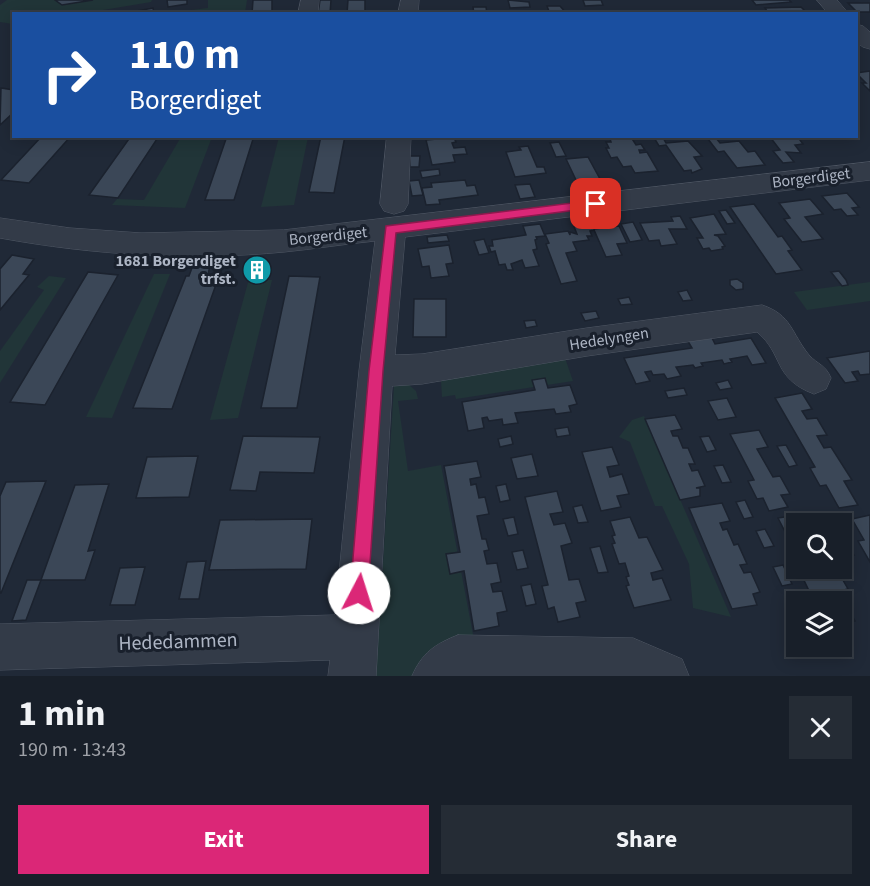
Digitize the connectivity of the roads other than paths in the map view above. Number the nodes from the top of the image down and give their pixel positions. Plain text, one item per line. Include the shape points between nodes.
1 (826, 0) edge
2 (838, 12) edge
3 (858, 32) edge
4 (870, 44) edge
5 (399, 138) edge
6 (870, 171) edge
7 (392, 217) junction
8 (0, 228) edge
9 (376, 371) junction
10 (814, 378) dead end
11 (0, 647) edge
12 (354, 657) edge
13 (436, 676) edge
14 (665, 676) edge

1 - 2 street
3 - 4 street
5 - 7 street
6 - 7 street, Borgerdiget
7 - 8 street, Borgerdiget via 291,241 184,245 92,241
7 - 9 street
9 - 10 street, Hedelyngen via 422,369 762,318 775,328 798,367
9 - 12 street
11 - 12 street, Hededammen
13 - 14 street via 458,658 470,658 633,661

